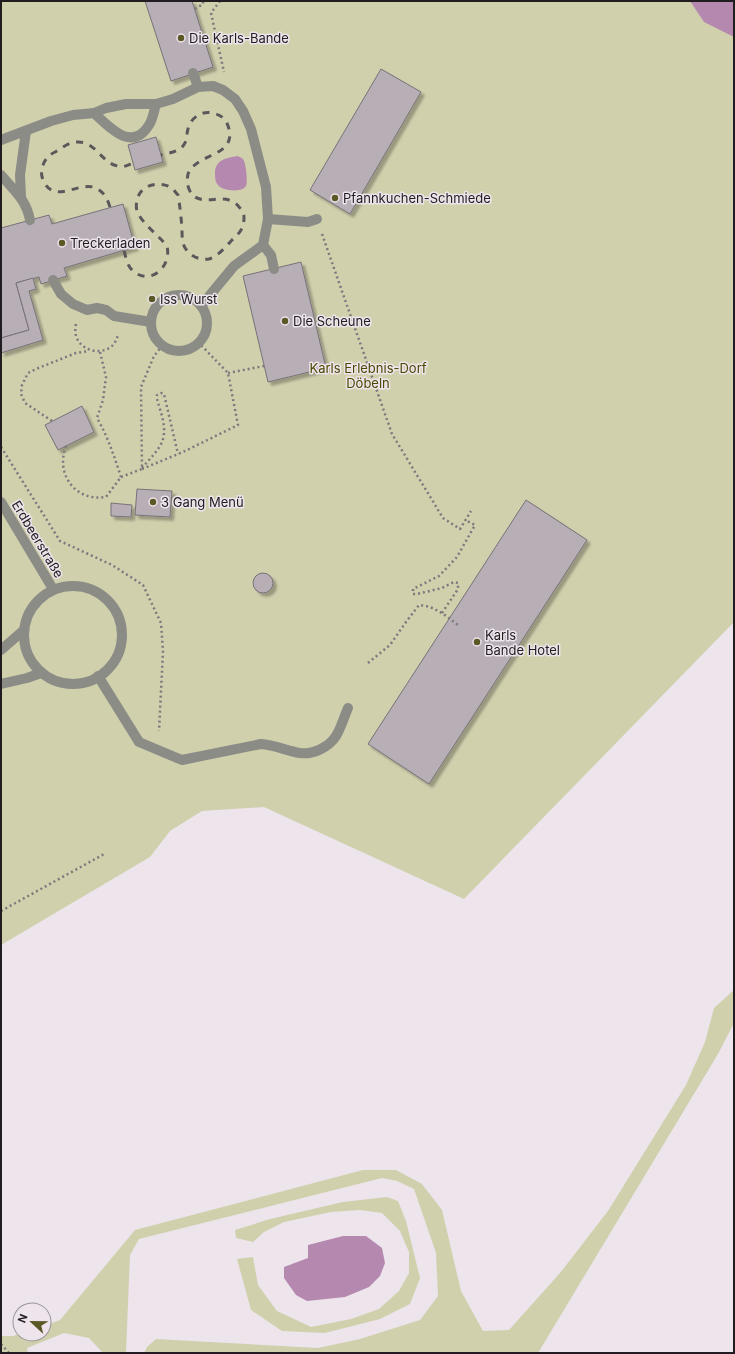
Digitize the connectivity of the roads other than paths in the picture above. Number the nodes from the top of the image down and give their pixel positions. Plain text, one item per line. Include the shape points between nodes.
1 (193, 73) dead end
2 (198, 87) junction
3 (156, 104) junction
4 (94, 113) junction
5 (26, 131) junction
6 (1, 140) edge
7 (1, 175) edge
8 (21, 197) junction
9 (317, 218) road end
10 (268, 219) junction
11 (30, 220) dead end
12 (263, 245) junction
13 (274, 269) dead end
14 (53, 280) dead end
15 (201, 306) junction
16 (151, 322) junction
17 (1, 502) edge
18 (53, 589) junction
19 (24, 630) junction
20 (1, 650) edge
21 (41, 673) junction
22 (98, 676) junction
23 (1, 684) edge
24 (348, 708) dead end

1 - 2 street
2 - 3 street
2 - 10 street via 213,86 223,90 235,99 243,111 266,187
3 - 4 street via 126,104
3 - 4 street via 150,124 142,134 132,138 121,136
4 - 5 street via 66,117
5 - 6 street
5 - 8 street via 20,175
7 - 8 street
8 - 11 street via 28,209
9 - 10 street via 308,222
10 - 12 street
12 - 13 street via 271,255
12 - 15 street via 234,266
14 - 16 street via 61,294 87,310 97,308 106,310 114,316
15 - 16 street via 190,298 177,295 165,299 155,309
15 - 16 street via 207,318 206,332 199,343 187,350 174,351 162,346 153,335
17 - 18 street, Erdbeerstraße
18 - 19 street, Erdbeerstraße via 38,599 28,613
18 - 22 street, Erdbeerstraße via 72,585 91,588 107,599 118,614 122,633 119,652 108,669
19 - 20 street
19 - 21 street, Erdbeerstraße via 27,654
21 - 22 street, Erdbeerstraße via 66,684 85,683
21 - 23 street
22 - 24 street via 139,742 182,760 261,744 302,754 314,752 335,737

